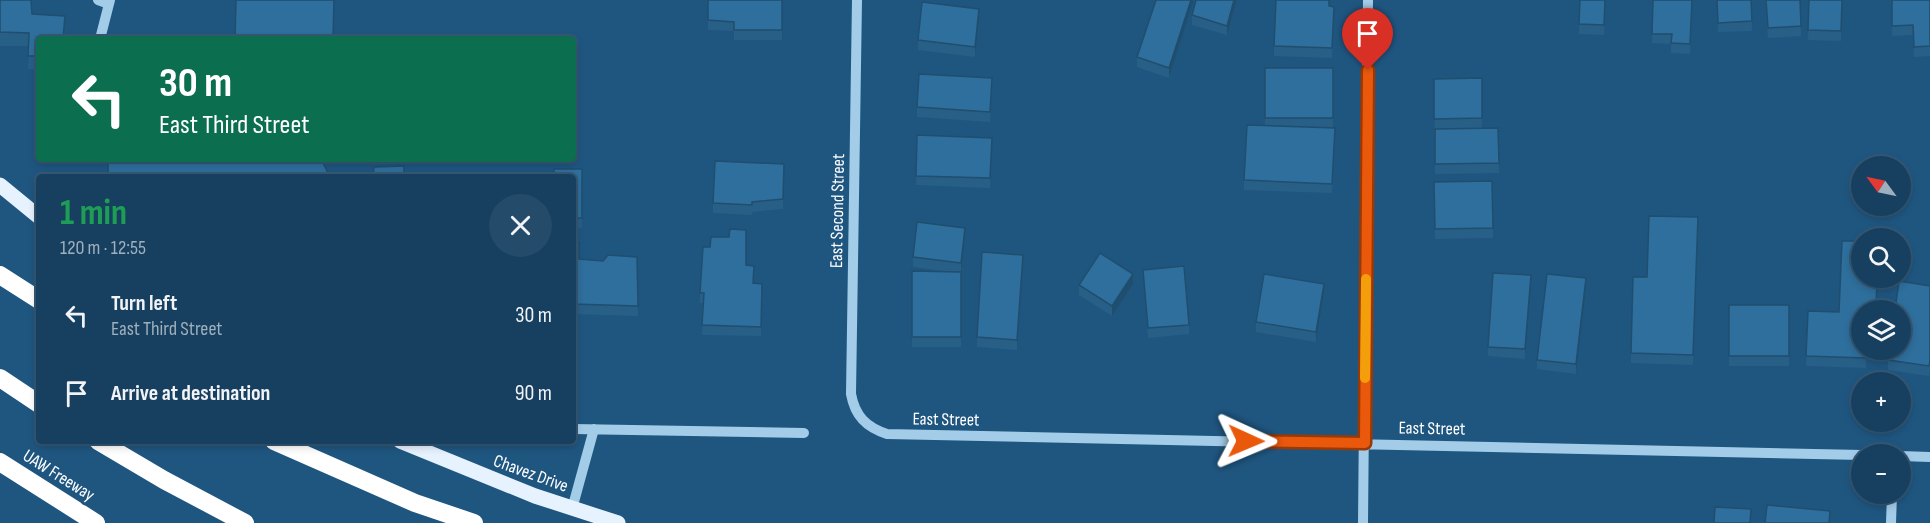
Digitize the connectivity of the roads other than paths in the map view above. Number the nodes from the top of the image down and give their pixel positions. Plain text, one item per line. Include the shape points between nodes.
1 (98, 0) edge
2 (857, 0) edge
3 (1368, 0) edge
4 (110, 2) edge
5 (101, 36) edge
6 (0, 185) edge
7 (36, 215) edge
8 (0, 275) edge
9 (36, 298) edge
10 (0, 378) edge
11 (36, 402) edge
12 (861, 420) joint
13 (576, 429) edge
14 (594, 429) junction
15 (804, 433) dead end
16 (1365, 443) junction
17 (103, 444) edge
18 (281, 444) edge
19 (407, 444) edge
20 (1851, 455) edge
21 (1911, 456) edge
22 (1930, 457) edge
23 (0, 462) edge
24 (1892, 504) edge
25 (572, 509) junction
26 (96, 523) edge
27 (245, 523) edge
28 (474, 523) edge
29 (618, 523) edge
30 (1363, 523) edge
31 (1891, 523) edge

1 - 4 street
2 - 12 street, East Second Street via 851,394
3 - 16 street
4 - 5 street
6 - 7 main road
8 - 9 highway
10 - 11 highway
12 - 16 street, East Street via 887,434
13 - 14 street
14 - 15 street
14 - 25 street
16 - 20 street, East Street
16 - 30 street
17 - 27 highway
18 - 28 highway via 415,503
19 - 25 main road, Chavez Drive
21 - 22 street
23 - 26 highway, UAW Freeway
24 - 31 street
25 - 29 main road, Chavez Drive

